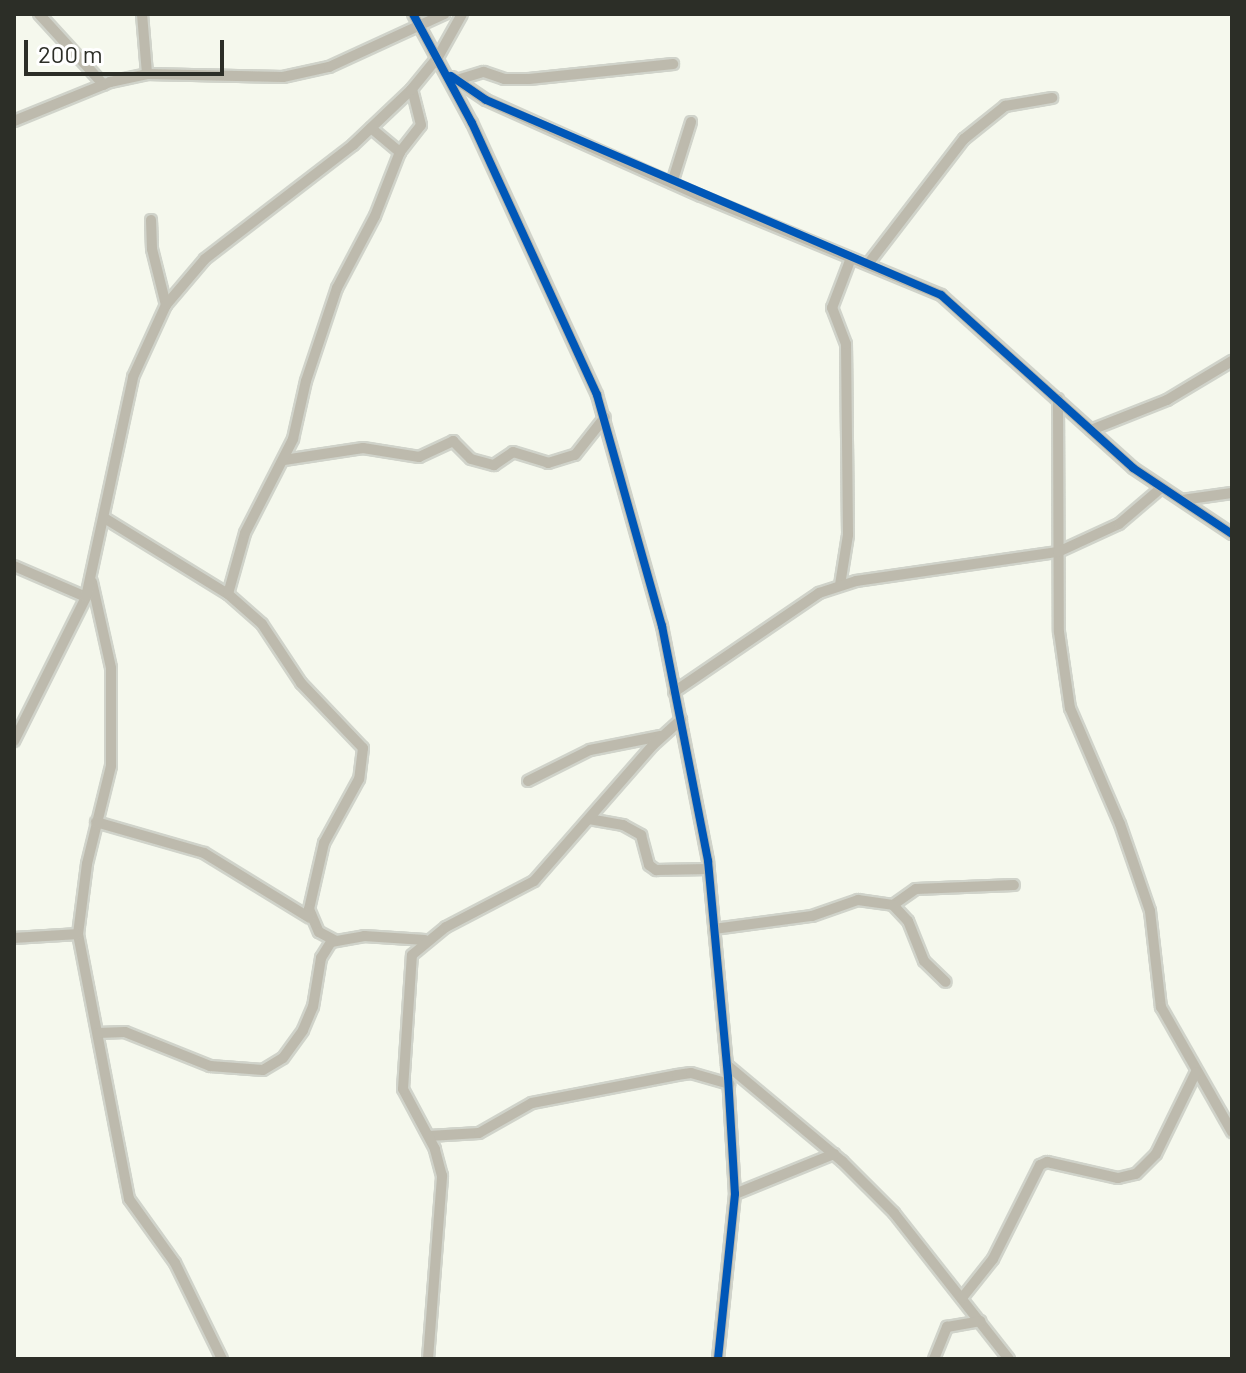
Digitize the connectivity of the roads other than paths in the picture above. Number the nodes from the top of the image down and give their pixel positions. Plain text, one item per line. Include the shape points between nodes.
1 (39, 14) edge
2 (142, 14) edge
3 (413, 14) edge
4 (444, 14) edge
5 (462, 14) edge
6 (419, 25) junction
7 (438, 57) junction
8 (673, 64) dead end
9 (147, 74) junction
10 (452, 77) junction
11 (104, 85) junction
12 (412, 89) junction
13 (1052, 98) dead end
14 (14, 121) edge
15 (691, 122) dead end
16 (371, 128) junction
17 (400, 152) junction
18 (672, 183) junction
19 (151, 220) dead end
20 (851, 258) junction
21 (868, 264) junction
22 (166, 305) junction
23 (1232, 361) edge
24 (1058, 399) junction
25 (605, 417) junction
26 (1091, 430) junction
27 (284, 460) junction
28 (1161, 488) junction
29 (1232, 493) edge
30 (1182, 500) junction
31 (106, 519) junction
32 (1232, 534) edge
33 (1058, 552) junction
34 (14, 566) edge
35 (92, 580) junction
36 (840, 585) junction
37 (228, 594) junction
38 (86, 597) junction
39 (674, 692) junction
40 (681, 720) junction
41 (661, 736) junction
42 (14, 741) edge
43 (528, 781) dead end
44 (589, 819) junction
45 (96, 822) junction
46 (709, 869) junction
47 (1014, 885) dead end
48 (893, 905) junction
49 (310, 918) junction
50 (714, 929) junction
51 (319, 932) junction
52 (78, 934) junction
53 (14, 938) edge
54 (334, 940) junction
55 (425, 940) junction
56 (325, 951) junction
57 (946, 982) dead end
58 (98, 1033) junction
59 (727, 1065) junction
60 (1196, 1072) junction
61 (729, 1084) junction
62 (1232, 1132) edge
63 (429, 1136) junction
64 (834, 1154) junction
65 (735, 1194) junction
66 (962, 1298) junction
67 (980, 1321) junction
68 (429, 1358) edge
69 (222, 1359) edge
70 (718, 1359) edge
71 (934, 1359) edge
72 (1009, 1359) edge

1 - 11 street
2 - 9 street
3 - 6 street
4 - 6 street
5 - 7 street
6 - 7 street
6 - 9 street via 329,67 283,77
7 - 10 street
7 - 12 street
8 - 10 street via 529,79 484,72
9 - 11 street
10 - 18 street via 486,100
10 - 25 street
11 - 14 street
12 - 16 street
12 - 17 street via 421,125
13 - 21 street via 1005,106 964,139
15 - 18 street
16 - 17 street
16 - 22 street via 205,259
17 - 27 street via 375,216 337,288
18 - 20 street
19 - 22 street via 152,249
20 - 21 street
20 - 36 street via 832,308 846,344 848,535
21 - 24 street via 941,295
22 - 31 street via 133,377
23 - 26 street via 1167,400
24 - 26 street
24 - 33 street
25 - 27 street via 575,455 548,463 513,452 494,465 471,459 453,441 419,457 363,448
25 - 39 street via 640,533
26 - 28 street
27 - 37 street via 245,533
28 - 30 street
28 - 33 street via 1119,524
29 - 30 street
30 - 32 street
31 - 35 street
31 - 37 street
33 - 36 street
33 - 60 street via 1060,652 1070,708 1150,911 1161,1007
34 - 38 street
35 - 38 street
35 - 45 street via 113,699 111,766
36 - 39 street via 757,632
37 - 49 street via 262,624 301,683 363,748 359,779 324,843
38 - 42 street
39 - 40 street
40 - 41 street
40 - 46 street
41 - 43 street via 590,750
41 - 44 street
44 - 46 street via 623,825 641,835 649,865 656,870
44 - 55 street via 534,881
45 - 49 street via 204,853
45 - 52 street
46 - 50 street
47 - 48 street via 916,889
48 - 50 street via 858,900 812,916
48 - 57 street via 908,921 924,961
49 - 51 street
50 - 59 street
51 - 54 street
51 - 56 street
52 - 53 street
52 - 58 street
54 - 55 street via 389,935
54 - 56 street
55 - 63 street via 412,955 408,972 411,999 403,1089
56 - 58 street via 303,1030 283,1058 263,1070 210,1066 125,1032
58 - 69 street via 129,1199 175,1263
59 - 61 street
59 - 64 street
60 - 62 street
60 - 66 street via 1144,1170 1118,1178 1047,1162 1040,1165 993,1259
61 - 63 street via 691,1073 677,1075 532,1103 479,1133
61 - 65 street
63 - 68 street via 442,1176 442,1204
64 - 65 street
64 - 66 street via 894,1213
65 - 70 street
66 - 67 street
67 - 71 street via 947,1327
67 - 72 street

